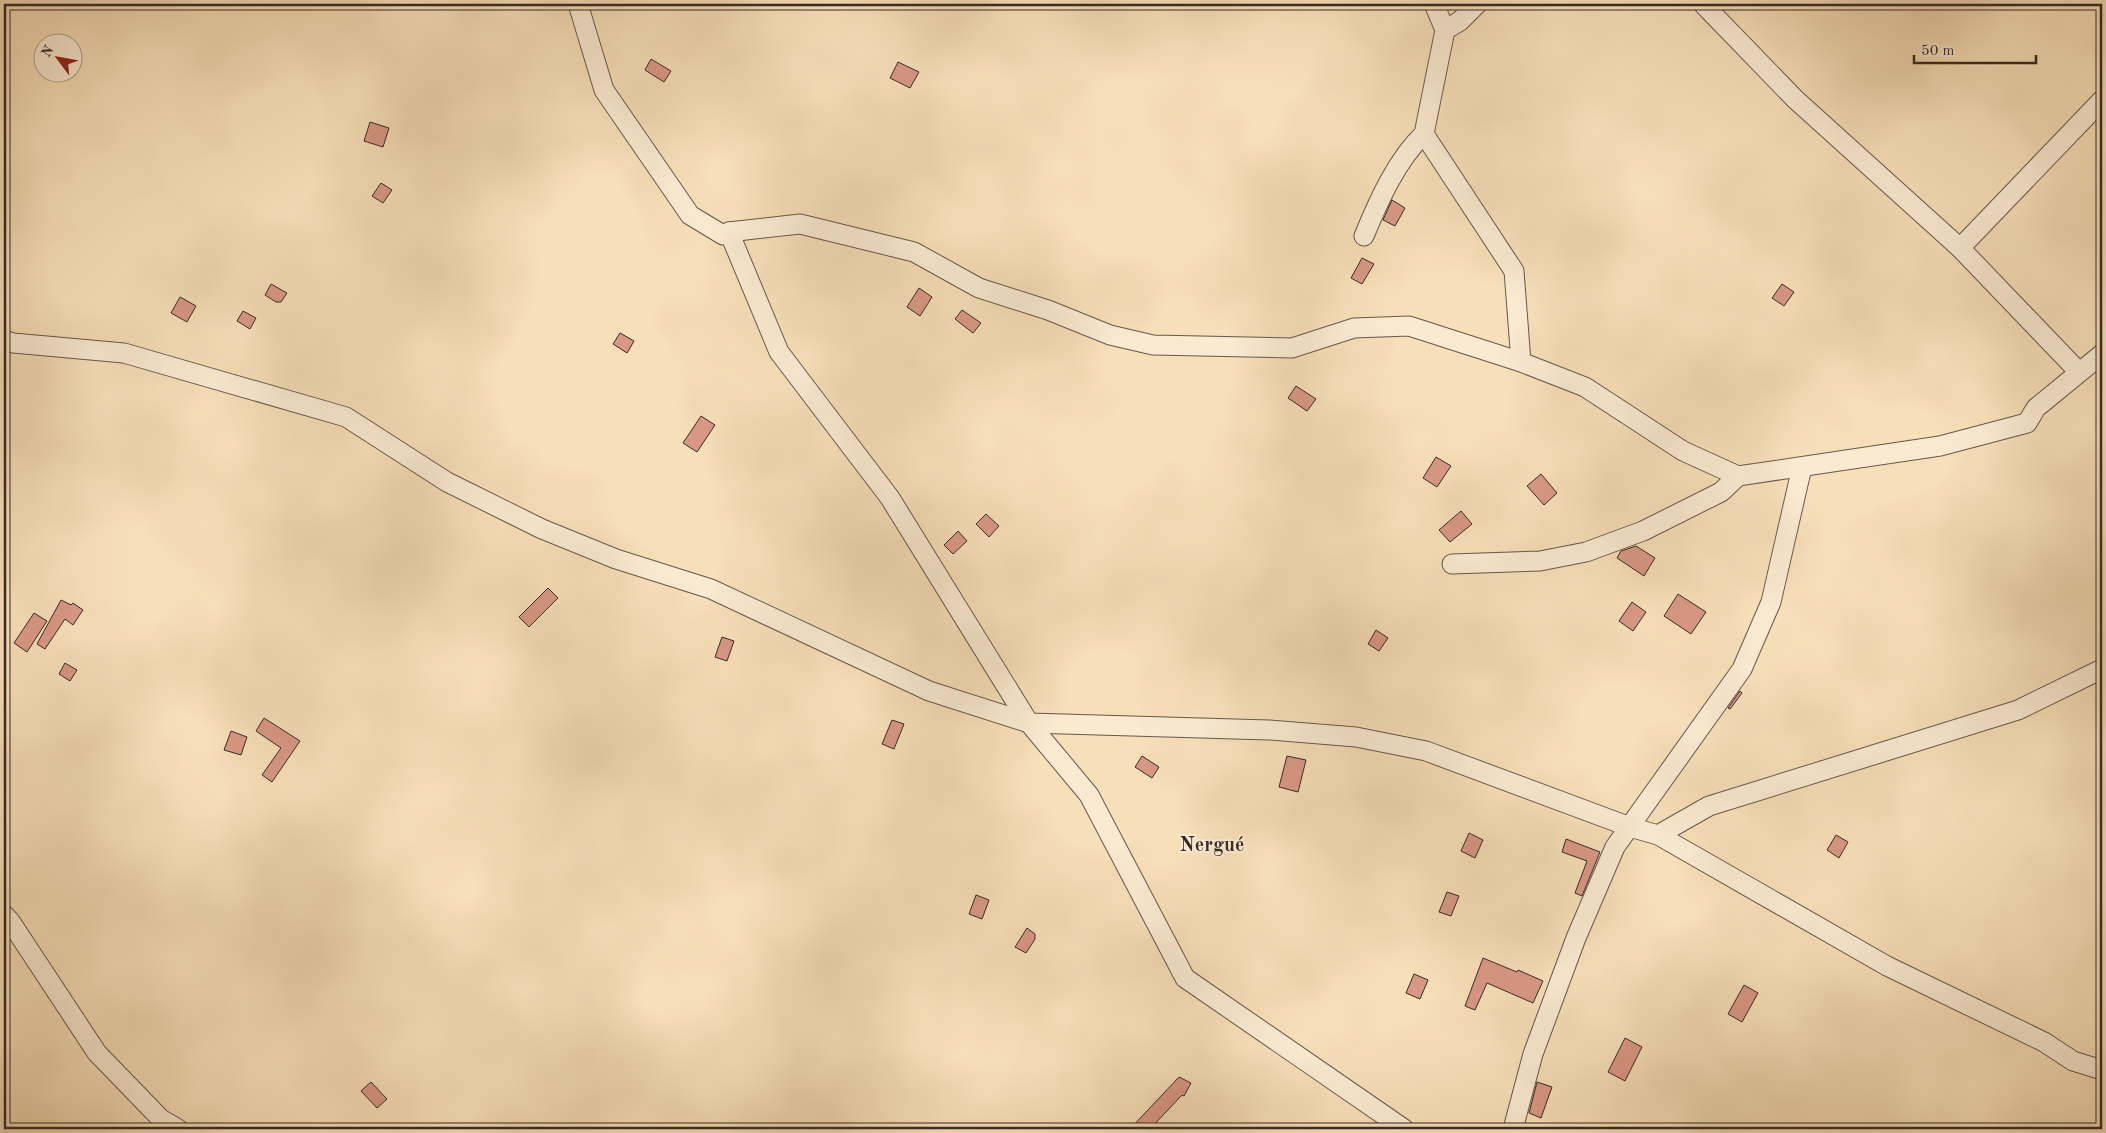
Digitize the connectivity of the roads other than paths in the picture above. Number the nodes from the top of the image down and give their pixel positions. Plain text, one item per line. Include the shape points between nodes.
1 (578, 4) edge
2 (1434, 4) edge
3 (1477, 4) edge
4 (1703, 4) edge
5 (1445, 30) junction
6 (2102, 100) edge
7 (1424, 134) junction
8 (729, 232) junction
9 (1364, 236) dead end
10 (1960, 248) junction
11 (4, 340) edge
12 (2102, 354) edge
13 (1521, 362) junction
14 (2079, 372) junction
15 (1802, 467) junction
16 (1738, 476) junction
17 (1452, 564) dead end
18 (2102, 669) edge
19 (1029, 723) junction
20 (1630, 827) junction
21 (1658, 835) junction
22 (4, 915) edge
23 (2102, 1070) edge
24 (178, 1129) edge
25 (1404, 1129) edge
26 (1513, 1129) edge

1 - 8 street via 604,90 690,215 723,235
2 - 5 street
3 - 5 street
4 - 10 street via 1795,100
5 - 7 street
6 - 10 street
7 - 9 street via 1412,145 1377,203
7 - 13 street via 1514,271
8 - 13 street via 800,224 914,252 979,288 1048,310 1110,335 1153,345 1292,348 1354,328 1409,326
8 - 19 street via 779,352 890,498
10 - 14 street
11 - 19 street via 13,344 124,353 346,417 446,482 542,529 616,559 710,589 929,691
12 - 14 street
13 - 16 street via 1585,387 1682,452
14 - 15 street via 2036,408 2027,423 1940,446
15 - 16 street
15 - 20 street via 1771,602 1742,669
16 - 17 street via 1721,492 1643,531 1586,552 1540,561
18 - 21 street via 2018,710 1709,806
19 - 20 street via 1270,730 1356,738 1426,751
19 - 25 street via 1089,795 1185,978
20 - 21 street
20 - 26 street via 1615,847 1576,938 1533,1054
21 - 23 street via 1887,966 2044,1042 2073,1060
22 - 24 street via 97,1053 161,1119

